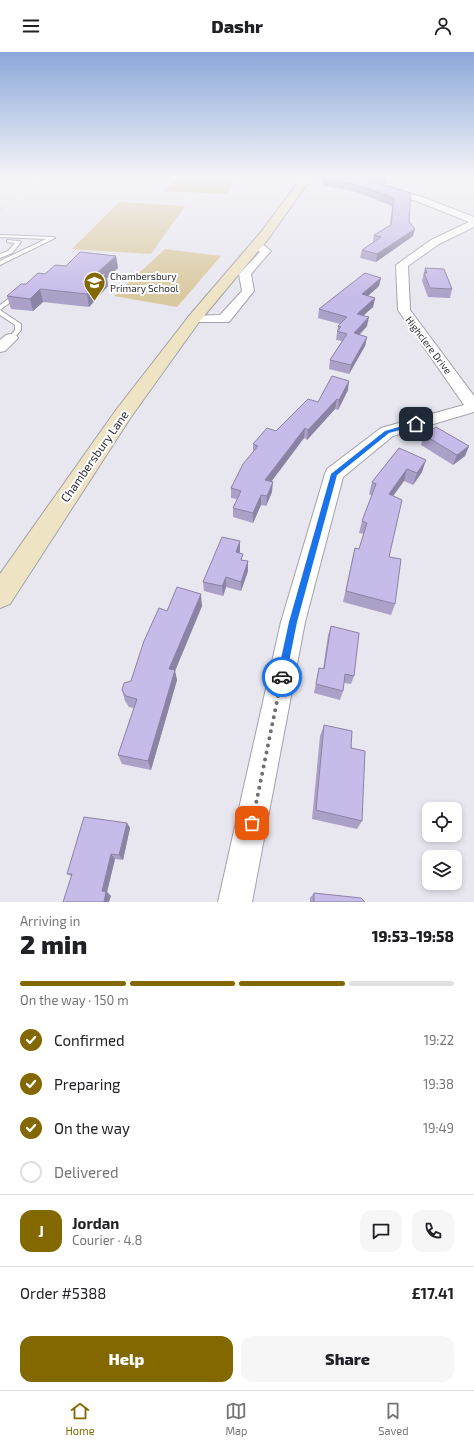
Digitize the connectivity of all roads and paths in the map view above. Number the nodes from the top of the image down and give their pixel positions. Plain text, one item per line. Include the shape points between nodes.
1 (278, 217) edge
2 (463, 217) edge
3 (474, 221) edge
4 (1, 237) edge
5 (0, 241) edge
6 (0, 256) edge
7 (0, 263) edge
8 (24, 290) edge
9 (0, 308) edge
10 (0, 312) edge
11 (11, 338) joint
12 (0, 348) edge
13 (474, 407) edge
14 (0, 596) edge
15 (235, 902) edge

1 - 14 street, Chambersbury Lane via 194,320 123,414
2 - 3 street
3 - 13 street, Highclere Drive via 435,242 402,266 404,310
4 - 7 lane via 53,238
5 - 6 lane via 19,242 10,252
8 - 9 lane
10 - 11 lane via 18,324 18,330
11 - 12 street
13 - 15 street via 387,432 334,474 293,622

